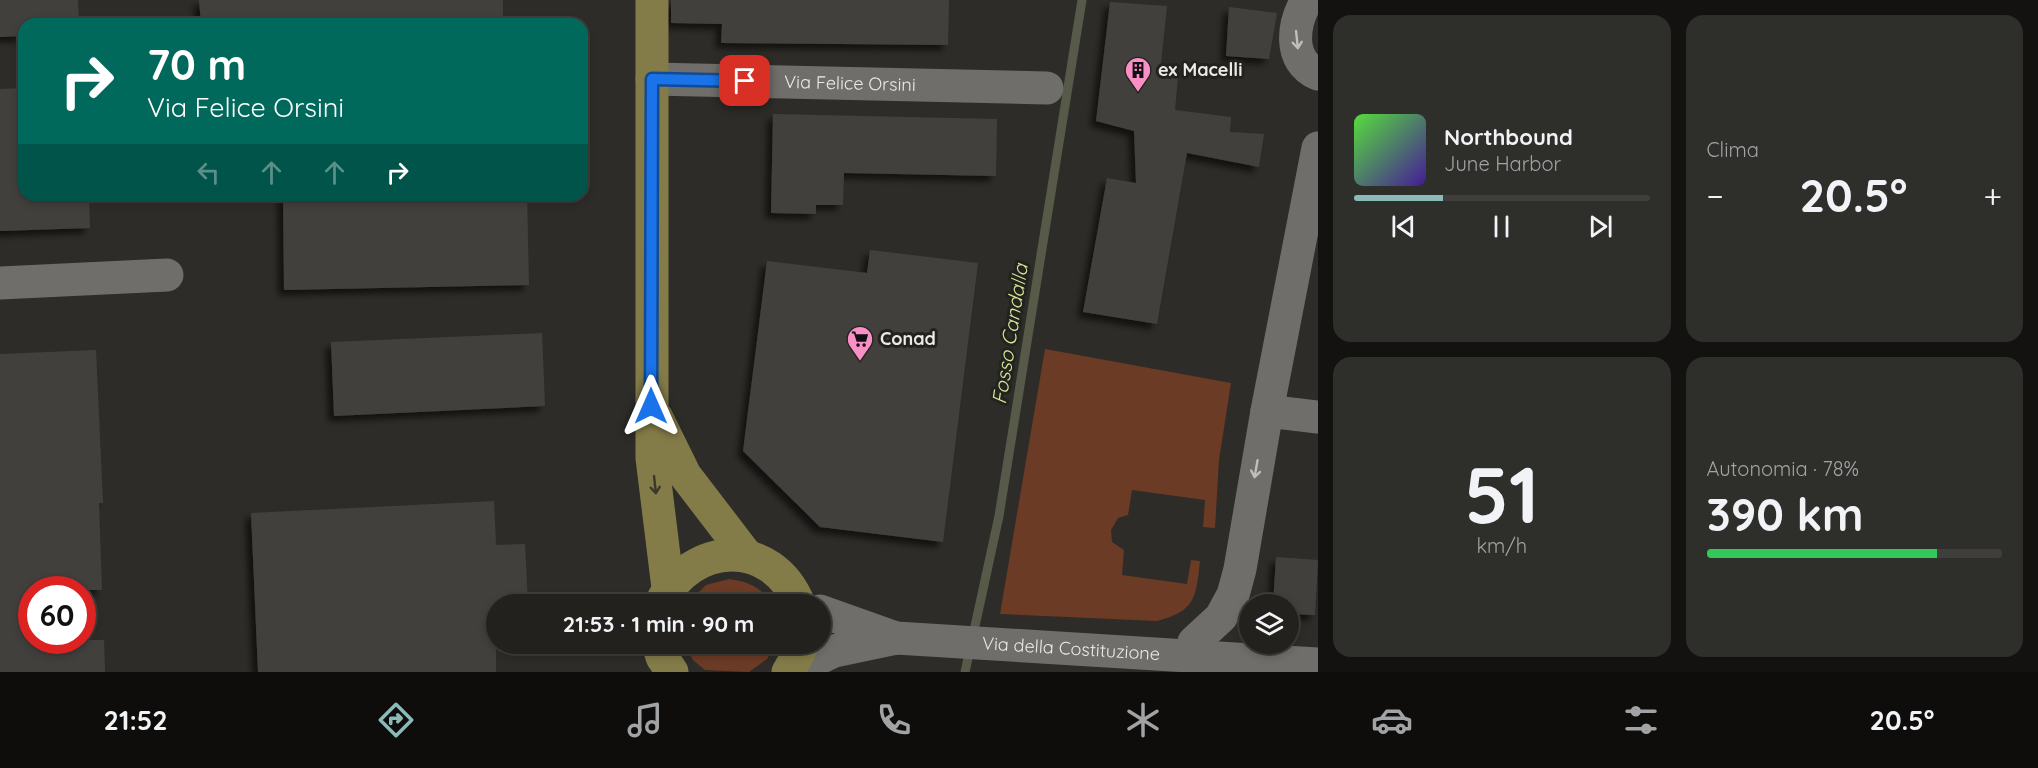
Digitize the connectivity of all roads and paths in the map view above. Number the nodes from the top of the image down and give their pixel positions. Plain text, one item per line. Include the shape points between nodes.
1 (652, 0) edge
2 (1306, 0) edge
3 (1318, 74) edge
4 (652, 79) junction
5 (1047, 88) dead end
6 (1318, 148) edge
7 (167, 275) dead end
8 (0, 283) edge
9 (651, 406) junction
10 (1267, 411) junction
11 (1318, 417) edge
12 (747, 556) junction
13 (664, 594) edge
14 (665, 594) edge
15 (796, 594) edge
16 (831, 615) edge
17 (896, 638) junction
18 (1239, 646) edge
19 (799, 654) edge
20 (1205, 657) edge
21 (1300, 658) edge
22 (790, 672) edge

1 - 4 main road
2 -> 3 street via 1297,16 1295,39 1301,61
4 - 5 street, Via Felice Orsini
4 - 9 main road
6 - 10 street
7 - 8 street
9 - 12 main road via 685,475
9 -> 13 main road
10 - 11 street
10 -> 20 street via 1233,595
12 - 14 main road via 703,560 680,574
12 - 15 main road via 779,573
16 - 17 street, Via della Costituzione
17 - 20 street, Via della Costituzione
17 - 22 street, Via della Costituzione via 834,651
18 - 20 street
19 - 22 main road
20 - 21 street, Via della Costituzione

